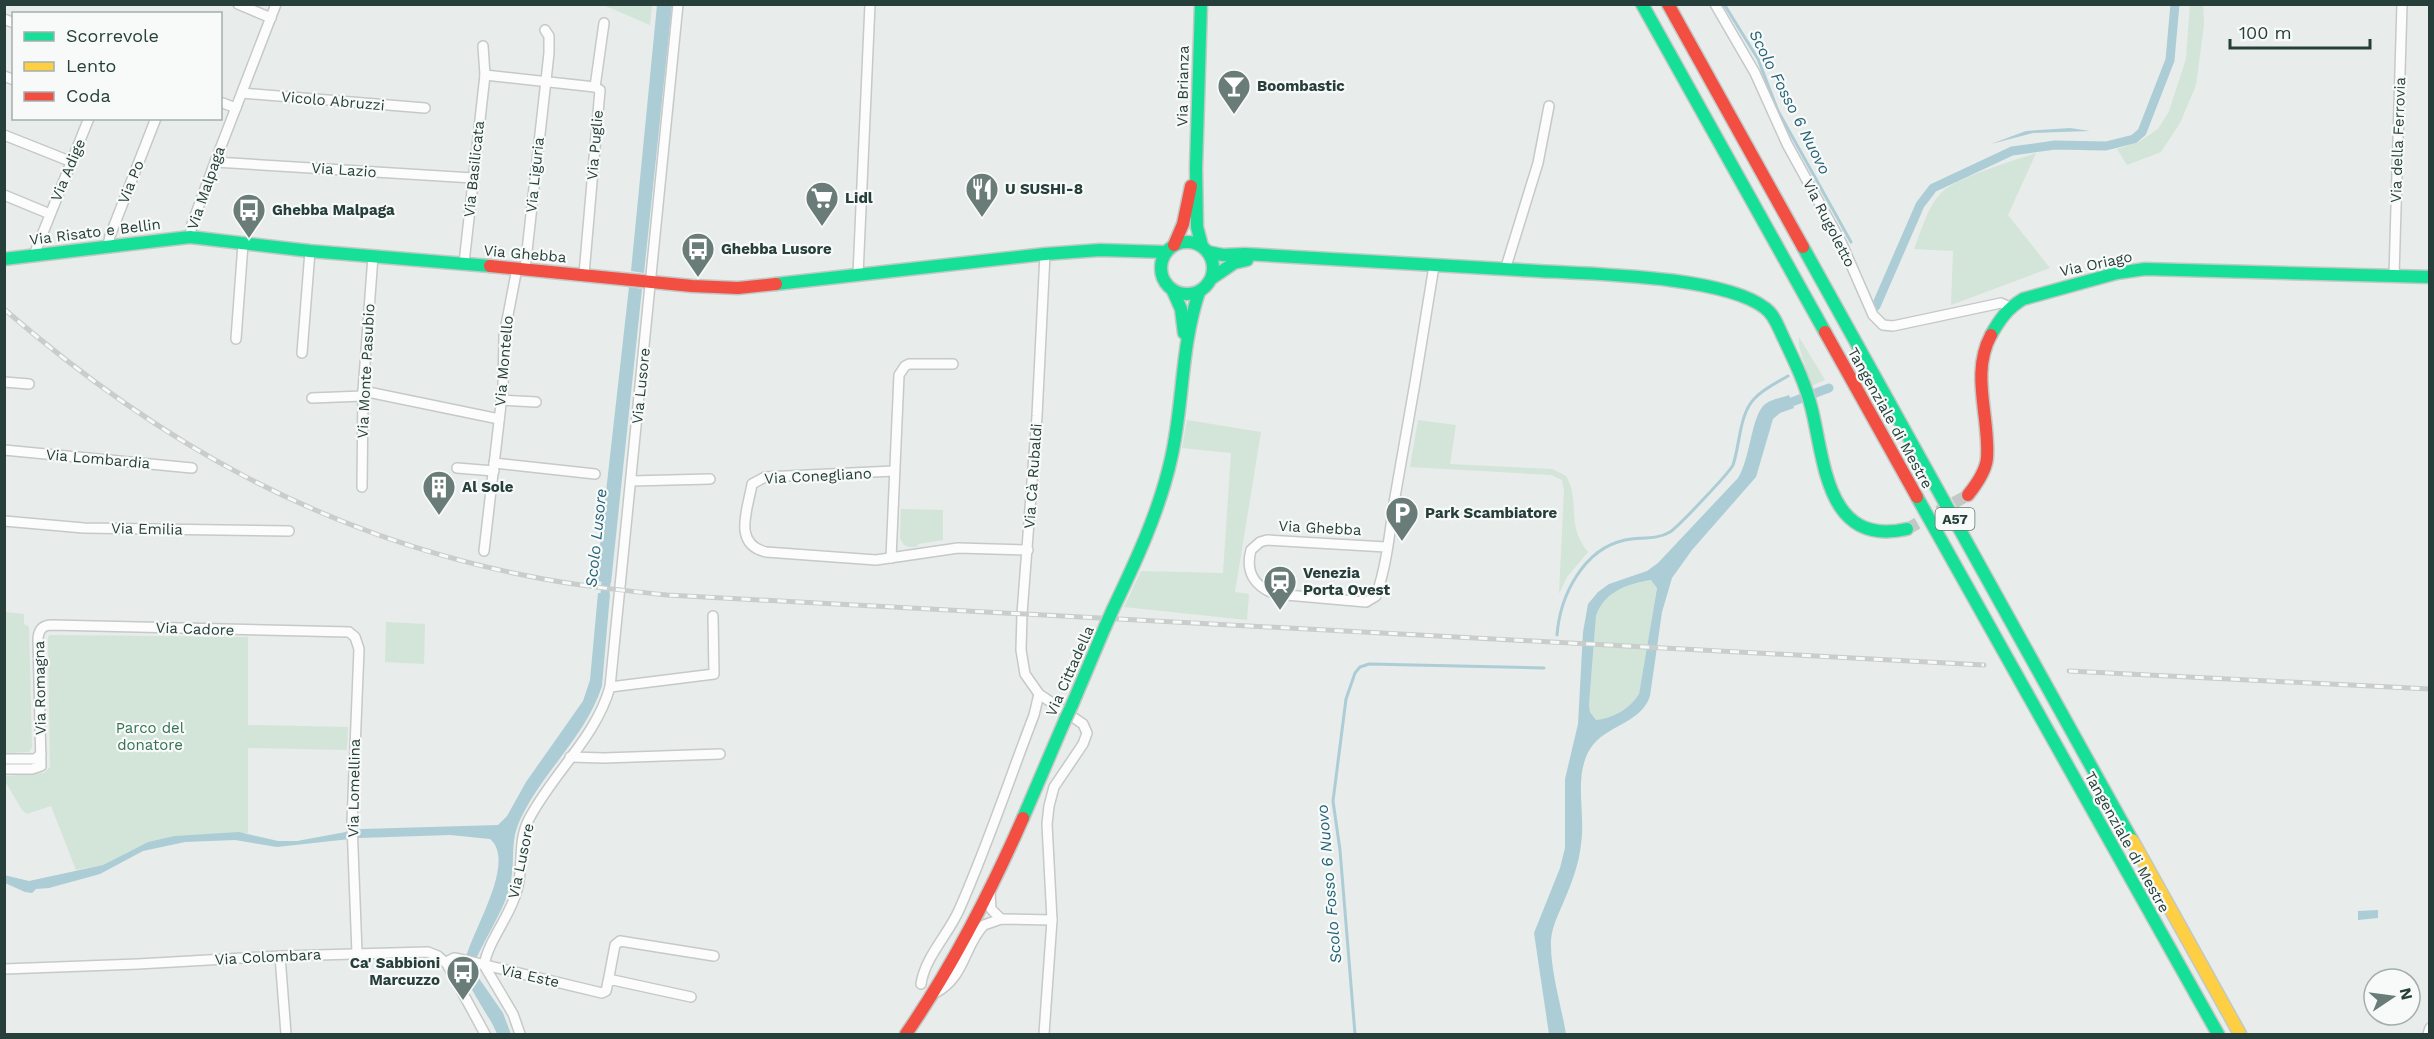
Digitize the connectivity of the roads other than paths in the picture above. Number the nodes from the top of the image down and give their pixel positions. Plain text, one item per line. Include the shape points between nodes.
1 (238, 4) edge
2 (276, 4) edge
3 (678, 4) edge
4 (870, 4) edge
5 (1201, 4) edge
6 (1642, 4) edge
7 (1668, 4) edge
8 (1715, 4) edge
9 (2402, 4) edge
10 (271, 18) junction
11 (604, 23) dead end
12 (545, 30) dead end
13 (483, 46) dead end
14 (485, 75) junction
15 (544, 82) junction
16 (595, 87) junction
17 (242, 93) junction
18 (222, 103) edge
19 (1549, 106) dead end
20 (236, 108) junction
21 (425, 108) dead end
22 (88, 120) edge
23 (155, 120) edge
24 (4, 135) edge
25 (72, 162) junction
26 (215, 162) junction
27 (1196, 168) junction
28 (473, 178) junction
29 (4, 195) edge
30 (50, 214) junction
31 (189, 237) junction
32 (243, 244) junction
33 (108, 246) junction
34 (1169, 248) junction
35 (1205, 249) junction
36 (1115, 250) junction
37 (310, 251) junction
38 (1046, 254) junction
39 (34, 255) junction
40 (373, 256) junction
41 (1265, 257) junction
42 (4, 259) edge
43 (464, 263) junction
44 (1434, 266) junction
45 (521, 268) junction
46 (1505, 270) junction
47 (584, 274) junction
48 (1161, 274) junction
49 (858, 275) junction
50 (2394, 276) junction
51 (2430, 277) edge
52 (1212, 278) junction
53 (649, 281) junction
54 (1173, 291) junction
55 (1198, 292) junction
56 (2010, 307) junction
57 (236, 339) dead end
58 (1185, 346) junction
59 (302, 353) dead end
60 (953, 364) dead end
61 (4, 382) edge
62 (29, 384) dead end
63 (363, 394) junction
64 (312, 398) dead end
65 (501, 400) junction
66 (536, 402) dead end
67 (499, 419) junction
68 (4, 450) edge
69 (494, 467) junction
70 (192, 468) dead end
71 (457, 468) dead end
72 (894, 471) junction
73 (596, 474) dead end
74 (710, 479) dead end
75 (631, 481) junction
76 (362, 487) dead end
77 (1968, 495) tunnel mouth
78 (4, 521) edge
79 (1907, 529) tunnel mouth
80 (290, 531) dead end
81 (1028, 550) junction
82 (1386, 550) junction
83 (484, 551) dead end
84 (891, 558) junction
85 (713, 616) dead end
86 (46, 625) joint
87 (343, 632) joint
88 (610, 687) junction
89 (1039, 694) junction
90 (41, 754) junction
91 (720, 754) dead end
92 (570, 757) junction
93 (4, 759) edge
94 (4, 769) edge
95 (990, 892) junction
96 (1002, 919) junction
97 (1052, 920) junction
98 (357, 953) junction
99 (280, 956) junction
100 (714, 956) dead end
101 (446, 962) junction
102 (481, 964) junction
103 (4, 969) edge
104 (608, 982) junction
105 (921, 984) dead end
106 (935, 993) junction
107 (691, 998) dead end
108 (2430, 1028) edge
109 (286, 1035) edge
110 (485, 1035) edge
111 (520, 1035) edge
112 (906, 1035) edge
113 (1044, 1035) edge
114 (2218, 1035) edge
115 (2240, 1035) edge
116 (2428, 1035) edge

1 - 10 street
2 - 10 street, Via Malpaga
3 - 53 street, Via Lusore
4 - 49 street
5 - 27 main road, Via Brianza
6 - 114 main road, Tangenziale di Mestre / A57
7 - 115 main road, Tangenziale di Mestre / A57
8 - 56 street, Via Rugoletto via 1755,73 1787,144 1842,244 1873,315 1883,325 1893,326 2001,303
9 - 50 street, Via della Ferrovia
10 - 17 street, Via Malpaga
11 - 16 street
12 - 15 street, Via Liguria via 549,36
13 - 14 street
14 - 15 street, Via Puglie
14 - 28 street, Via Basilicata
15 - 16 street, Via Puglie
15 - 45 street, Via Liguria
16 - 47 street, Via Puglie via 600,90
17 - 20 street, Via Malpaga
17 - 21 street, Vicolo Abruzzi
18 - 20 street
19 - 46 street via 1538,163
20 - 26 street, Via Malpaga
22 - 25 street, Via Adige
23 - 33 street, Via Po
24 - 25 street
25 - 30 street, Via Adige
26 - 28 street, Via Lazio
26 - 31 street, Via Malpaga
27 - 34 main road, Via Brianza via 1188,205
27 - 35 main road, Via Brianza via 1197,236
28 - 43 street, Via Basilicata
29 - 30 street
30 - 39 street, Via Adige
31 - 32 main road, Via Ghebba
31 - 33 main road, Via Risato e Bellin
32 - 37 main road, Via Ghebba
32 - 57 street
33 - 39 main road, Via Risato e Bellin
34 - 35 main road via 1189,242
34 - 36 main road, Via Ghebba
34 - 48 main road via 1161,262
35 - 41 main road via 1223,255
35 - 52 main road via 1213,264
36 - 38 main road, Via Ghebba
36 - 48 main road, Via Ghebba via 1147,261
37 - 40 main road, Via Ghebba
37 - 59 street
38 - 49 main road, Via Ghebba
38 - 81 street, Via Cà Rubaldi
39 - 42 main road, Via Risato e Bellin
40 - 43 main road, Via Ghebba
40 - 63 street, Via Monte Pasubio
41 - 44 main road
41 - 52 main road via 1234,263
43 - 45 main road, Via Ghebba
44 - 46 main road
44 - 82 street, Via Ghebba
45 - 47 main road, Via Ghebba
45 - 65 street, Via Montello via 504,336
46 - 79 main road via 1701,286 1739,296 1765,309 1775,321 1803,380 1824,465 1841,509 1867,528 1891,532
47 - 53 main road, Via Ghebba
48 - 54 main road
49 - 53 main road, Via Ghebba via 738,288
50 - 51 main road, Via Oriago
50 - 56 main road, Via Oriago via 2145,269 2066,286
52 - 55 main road
53 - 75 street, Via Lusore
54 - 55 main road
54 - 58 main road, Via Cittadella via 1181,309
55 - 58 main road, Via Cittadella
56 - 77 main road via 1984,349 1981,379 1986,460
58 - 95 main road, Via Cittadella, bridge via 1180,406 1166,478 1142,547
60 - 72 street, Via Conegliano via 909,364 899,375
61 - 62 street
63 - 64 street, Via Montello
63 - 67 street, Via Montello
63 - 76 street, Via Monte Pasubio
65 - 66 street
65 - 67 street, Via Montello
67 - 69 street, Via Montello
68 - 70 street, Via Lombardia
69 - 71 street
69 - 73 street
69 - 83 street, Via Montello
72 - 84 street
72 - 84 street, Via Conegliano via 760,478 752,484 745,531 752,547 766,552
74 - 75 street
75 - 88 street, Via Lusore
78 - 80 street, Via Emilia via 84,528
81 - 84 street, Via Conegliano via 957,548
81 - 89 street, Via Cà Rubaldi via 1022,650 1025,674
82 - 82 street, Via Ghebba via 1267,540 1251,550 1249,566 1254,581 1275,594 1366,602 1376,596
85 - 88 street via 714,674
86 - 87 street, Via Cadore
86 - 90 street, Via Romagna via 38,638
87 - 98 street, Via Lomellina via 355,637 359,649 352,824
88 - 92 street, Via Lusore via 599,717
89 - 97 street, Via Cà Rubaldi via 1083,724 1087,732 1054,787 1049,806
89 - 105 street via 966,894 924,969
90 - 93 street, Via Romagna via 35,759
90 - 94 street, Via Romagna via 39,767
91 - 92 street
92 - 102 street, Via Lusore via 528,820 518,890
95 - 96 street via 991,909
95 - 106 main road, Via Cittadella
96 - 97 street
96 - 106 street via 981,927 952,980
97 - 113 street, Via Cà Rubaldi
98 - 99 street, Via Colombara
98 - 101 street, Via Colombara via 428,952
99 - 103 street, Via Colombara
99 - 109 street
100 - 104 street via 620,941 615,945
101 - 102 street, Via Este via 454,958
101 - 110 street
102 - 104 street, Via Este via 602,993
102 - 111 street via 513,1014
104 - 107 street, Via Este
106 - 112 main road, Via Cittadella
108 - 116 street

